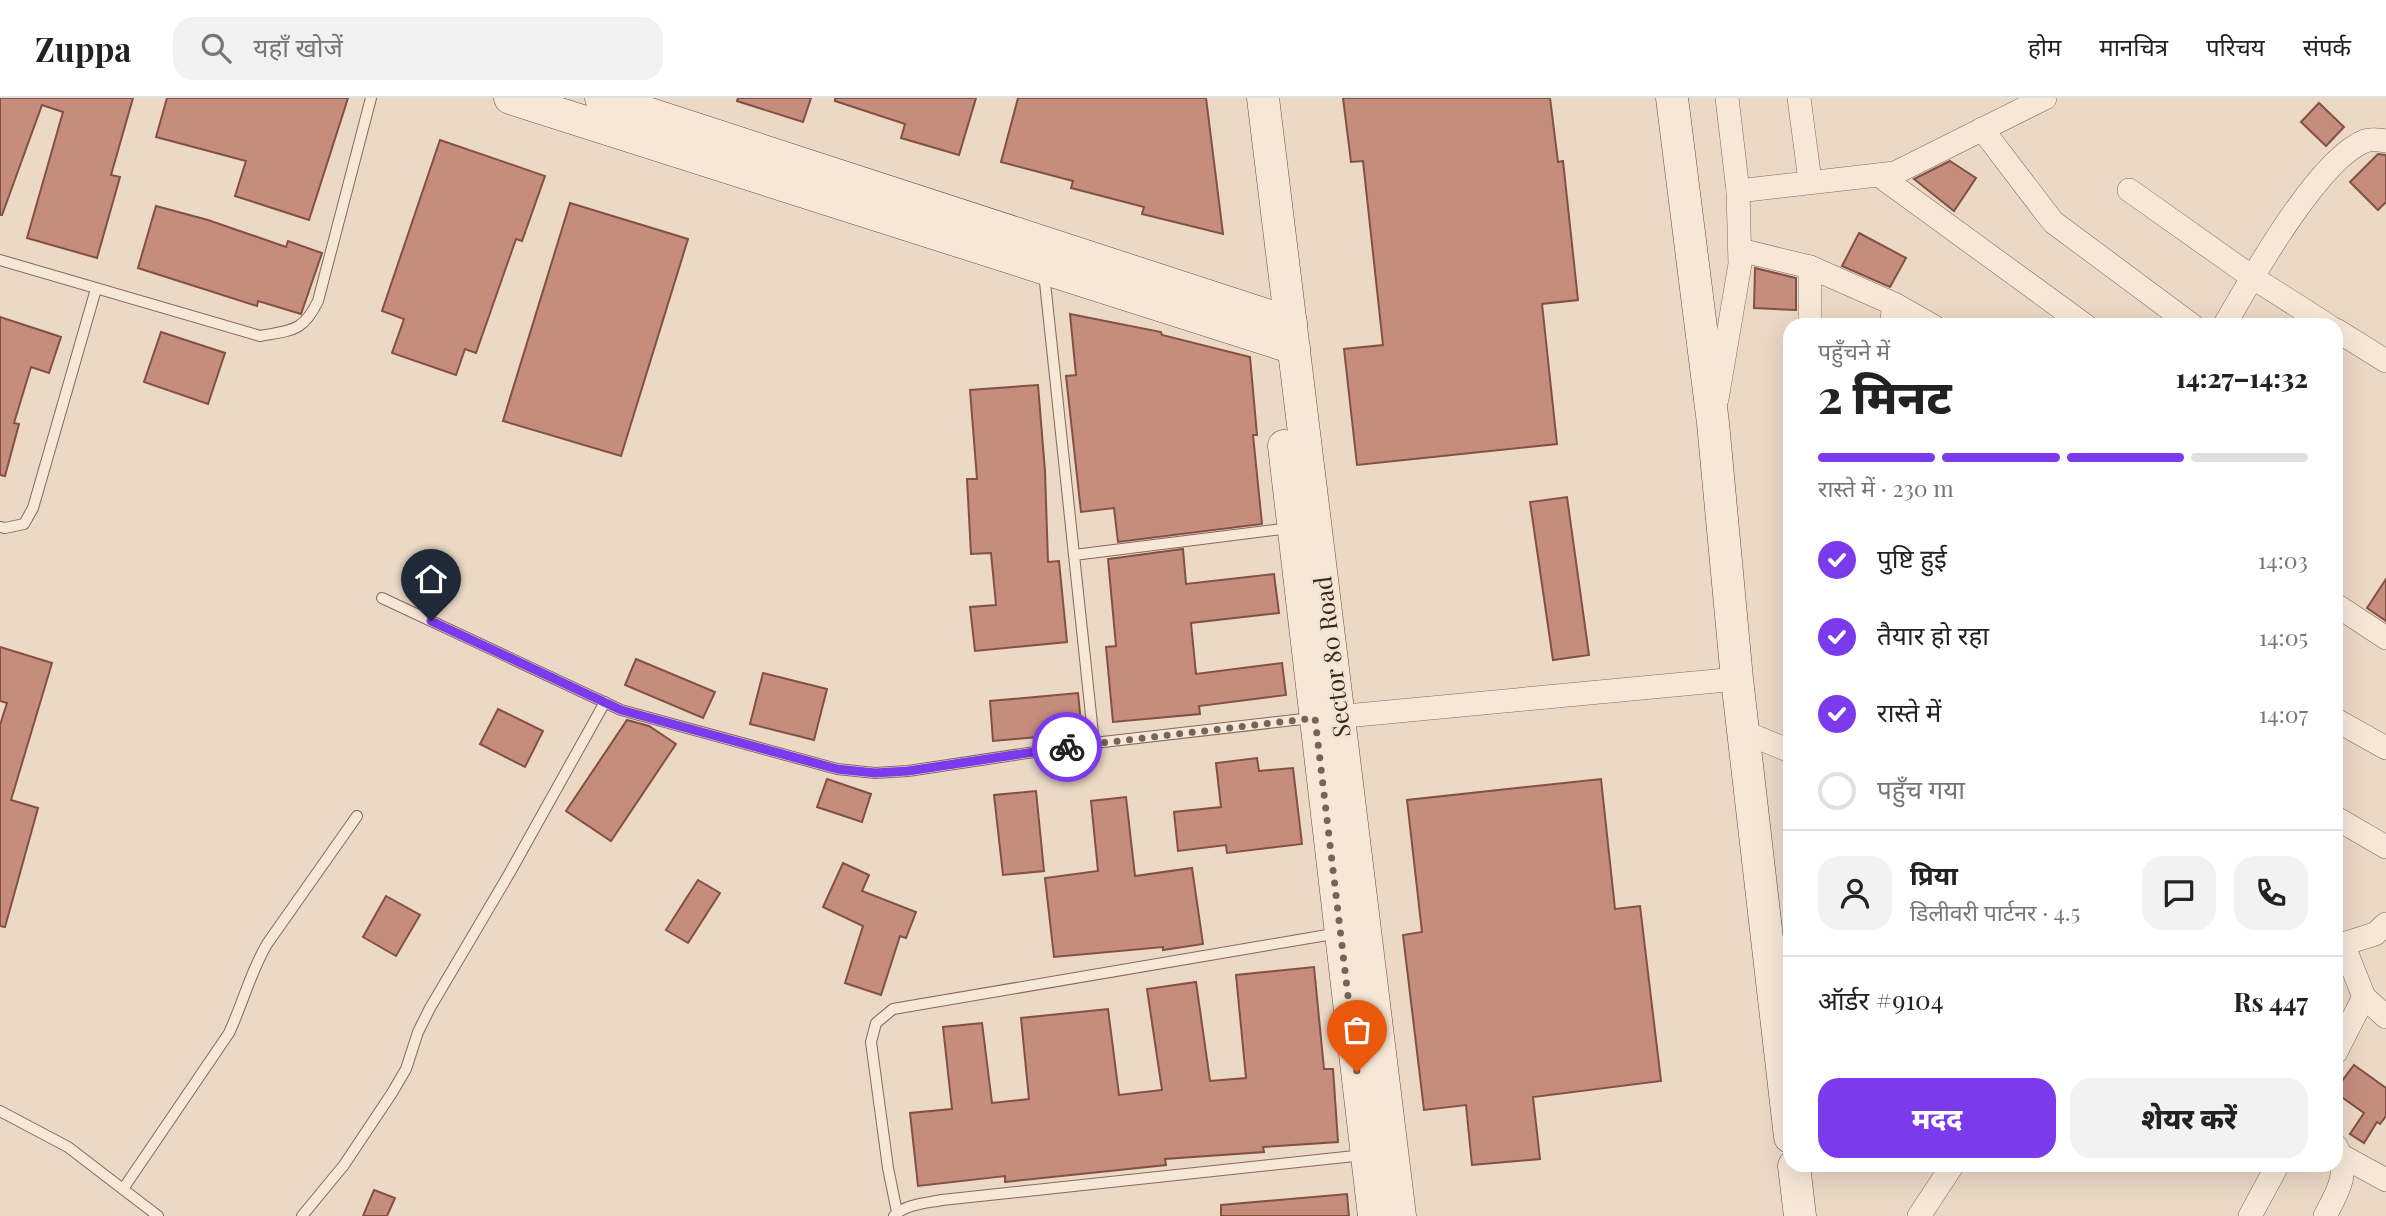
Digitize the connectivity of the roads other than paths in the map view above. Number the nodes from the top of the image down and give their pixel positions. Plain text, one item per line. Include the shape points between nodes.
1 (371, 98) edge
2 (510, 98) edge
3 (1242, 98) edge
4 (1264, 98) edge
5 (1672, 98) edge
6 (1727, 98) edge
7 (1799, 98) edge
8 (2045, 98) edge
9 (605, 99) edge
10 (1982, 129) junction
11 (2386, 141) edge
12 (1881, 176) junction
13 (1810, 181) junction
14 (2129, 190) dead end
15 (1738, 191) junction
16 (1740, 250) junction
17 (0, 260) edge
18 (1810, 267) junction
19 (1043, 270) junction
20 (2252, 277) junction
21 (96, 289) junction
22 (1892, 315) edge
23 (1810, 318) edge
24 (2075, 318) edge
25 (2182, 318) edge
26 (2229, 318) edge
27 (2316, 318) edge
28 (1281, 332) junction
29 (2343, 334) edge
30 (2386, 361) edge
31 (1713, 423) junction
32 (0, 527) edge
33 (1293, 528) junction
34 (1074, 555) junction
35 (382, 598) dead end
36 (2343, 610) edge
37 (2386, 638) edge
38 (1737, 679) junction
39 (605, 702) junction
40 (1327, 718) junction
41 (2343, 724) edge
42 (1744, 732) junction
43 (1094, 743) junction
44 (1783, 748) edge
45 (2386, 748) edge
46 (357, 816) dead end
47 (2343, 822) edge
48 (2386, 847) edge
49 (2386, 923) edge
50 (1340, 933) junction
51 (2343, 942) edge
52 (2343, 950) edge
53 (2364, 998) junction
54 (2386, 1017) edge
55 (2343, 1038) edge
56 (1783, 1062) edge
57 (0, 1111) edge
58 (1380, 1153) junction
59 (2343, 1153) edge
60 (2343, 1167) edge
61 (1795, 1172) edge
62 (1945, 1172) edge
63 (2274, 1172) edge
64 (2386, 1180) edge
65 (123, 1189) junction
66 (895, 1214) edge
67 (158, 1216) edge
68 (302, 1216) edge
69 (1374, 1216) edge
70 (1400, 1216) edge
71 (1800, 1216) edge
72 (1919, 1216) edge
73 (2250, 1216) edge
74 (2325, 1216) edge

1 - 21 lane via 318,301 308,321 292,330 260,335
2 - 19 street
3 - 28 street, Sector 80 Road
4 - 28 street, Sector 80 Road
5 - 31 street
6 - 15 street
7 - 13 street
8 - 10 street
9 - 28 street
10 - 12 street
10 - 25 street via 2053,222
11 - 20 street via 2365,141 2340,157 2302,201
12 - 13 street
12 - 24 street
13 - 15 street
14 - 20 street
15 - 16 street
16 - 18 street
16 - 31 street
17 - 21 lane
18 - 22 street
18 - 23 street
19 - 28 street
19 - 34 lane
20 - 26 street
20 - 27 street
21 - 32 lane via 33,508 24,524
28 - 33 street, Sector 80 Road
28 - 40 street, Sector 80 Road
29 - 30 street
31 - 38 street
33 - 34 lane
33 - 40 street, Sector 80 Road
34 - 43 lane
35 - 39 lane
36 - 37 street
38 - 40 street
38 - 42 street
39 - 43 lane via 837,769 875,773
39 - 68 lane via 430,1008 402,1077 344,1165
40 - 43 lane
40 - 50 street, Sector 80 Road
40 - 58 street, Sector 80 Road
41 - 45 street
42 - 44 street
42 - 56 street
46 - 65 lane via 267,944 229,1032
47 - 48 street
49 - 51 street via 2375,934
50 - 58 street, Sector 80 Road
50 - 66 lane via 893,1009 876,1023 871,1042
52 - 53 street
53 - 54 street
53 - 55 street
57 - 65 lane via 68,1147
58 - 66 lane via 942,1200
58 - 69 street, Sector 80 Road
58 - 70 street, Sector 80 Road
59 - 64 street
60 - 74 street via 2340,1188
61 - 71 street
62 - 72 street
63 - 73 street
65 - 67 lane

